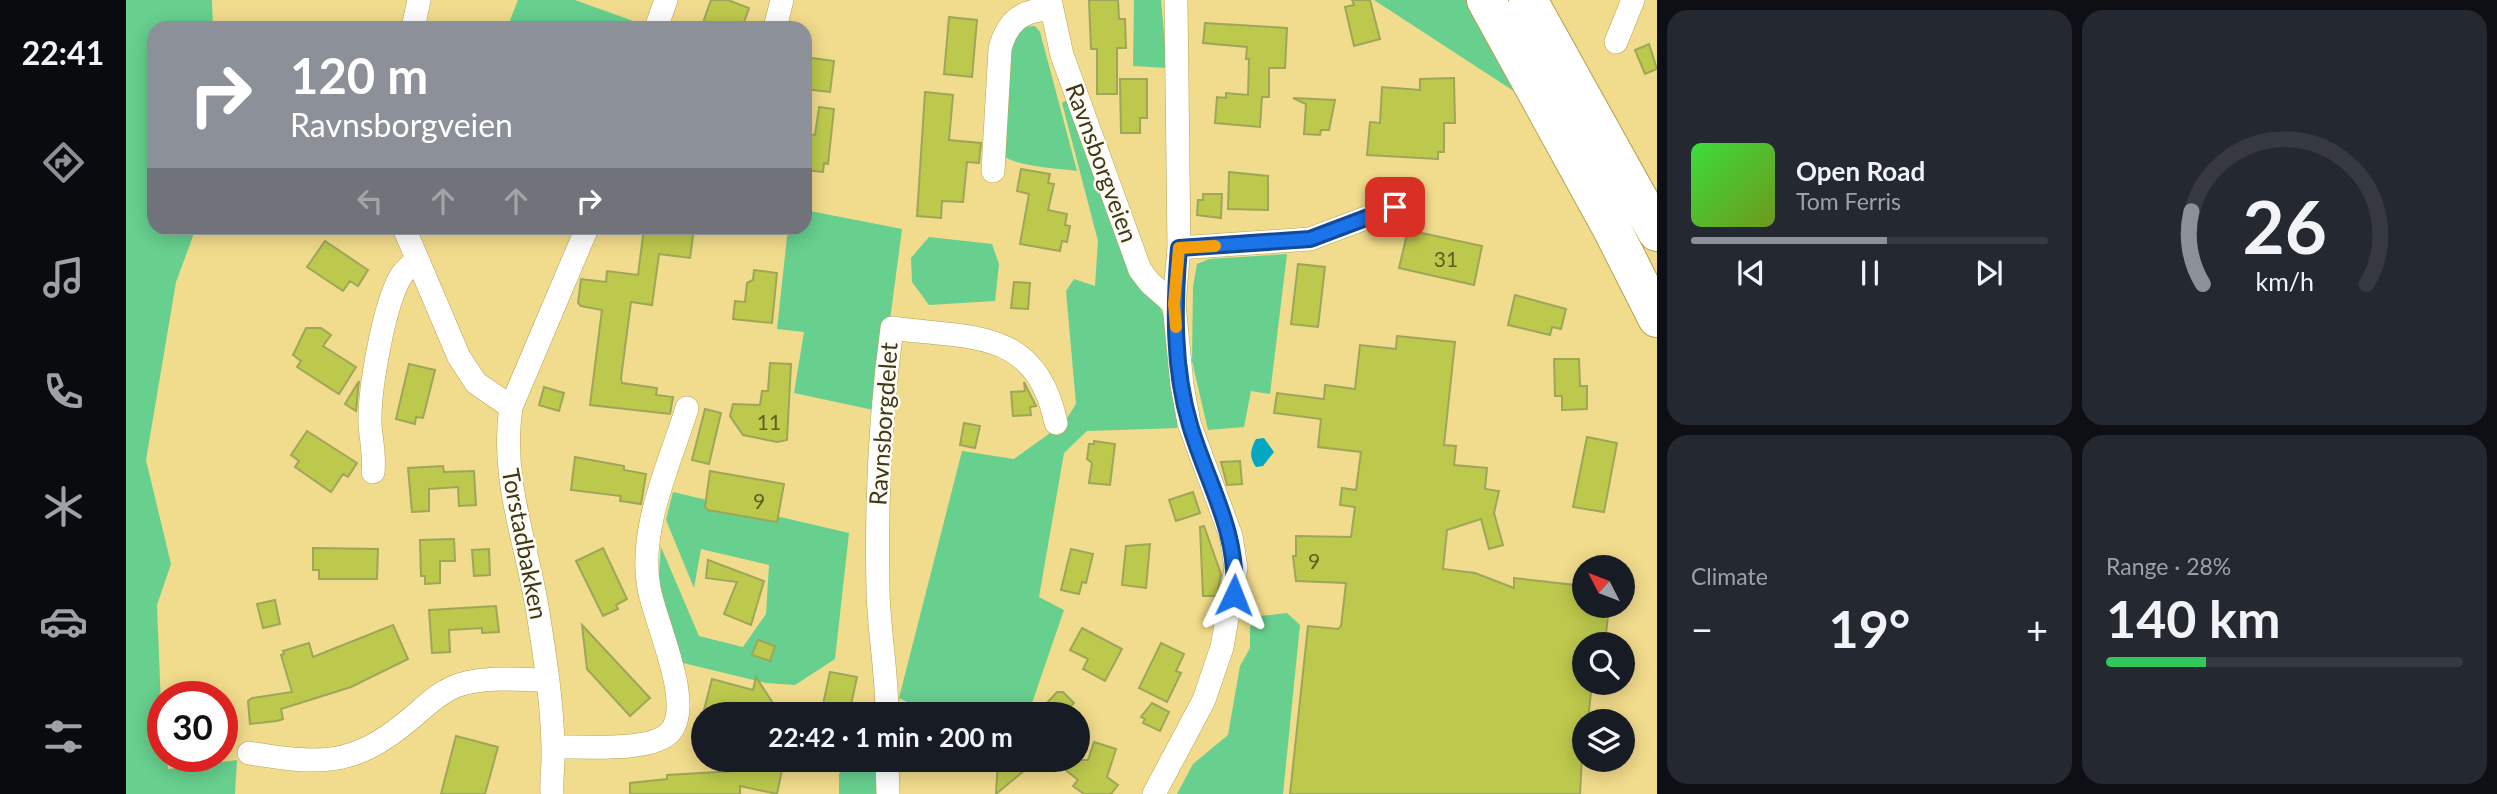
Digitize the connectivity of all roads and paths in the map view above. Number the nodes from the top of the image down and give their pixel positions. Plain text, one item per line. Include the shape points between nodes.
1 (419, 0) edge
2 (666, 0) edge
3 (782, 0) edge
4 (1176, 0) edge
5 (1486, 0) edge
6 (1528, 0) edge
7 (1633, 0) edge
8 (1050, 5) edge
9 (414, 21) edge
10 (658, 21) edge
11 (777, 21) edge
12 (1616, 42) dead end
13 (993, 171) dead end
14 (1395, 207) dead end
15 (1657, 232) edge
16 (407, 235) edge
17 (584, 235) edge
18 (1179, 248) junction
19 (416, 260) junction
20 (1174, 304) junction
21 (1657, 318) edge
22 (510, 407) junction
23 (687, 408) dead end
24 (1056, 423) dead end
25 (373, 472) dead end
26 (548, 680) junction
27 (887, 702) edge
28 (553, 747) junction
29 (249, 753) dead end
30 (887, 772) edge
31 (552, 794) edge
32 (888, 794) edge
33 (1154, 794) edge

1 - 9 street
2 - 10 street
3 - 11 street
4 - 18 street, Ravnsborgveien
5 - 21 highway
6 - 15 highway
7 - 12 street
8 - 13 street, Ravnsborgveien via 1025,13 1004,31
8 - 20 street, Ravnsborgveien via 1062,55 1140,270
14 - 18 street via 1310,239
16 - 19 street
17 - 22 street, Torstadbakken
18 - 20 street, Ravnsborgveien
19 - 22 street via 475,383
19 - 25 street via 401,275 391,302 375,372 370,424
20 - 33 street, Ravnsborgveien via 1189,423 1221,506 1236,568 1222,647 1208,690
22 - 26 street, Torstadbakken via 508,468
23 - 28 street via 657,503 646,560 649,588 678,685 680,713 671,731 657,742
24 - 27 street, Ravnsborgdelet via 1046,385 1019,355 973,337 892,328 877,500 878,594
26 - 28 street, Torstadbakken
26 - 29 street via 488,679 461,684 438,695 377,745 336,760 307,762
28 - 31 street, Torstadbakken
30 - 32 street

